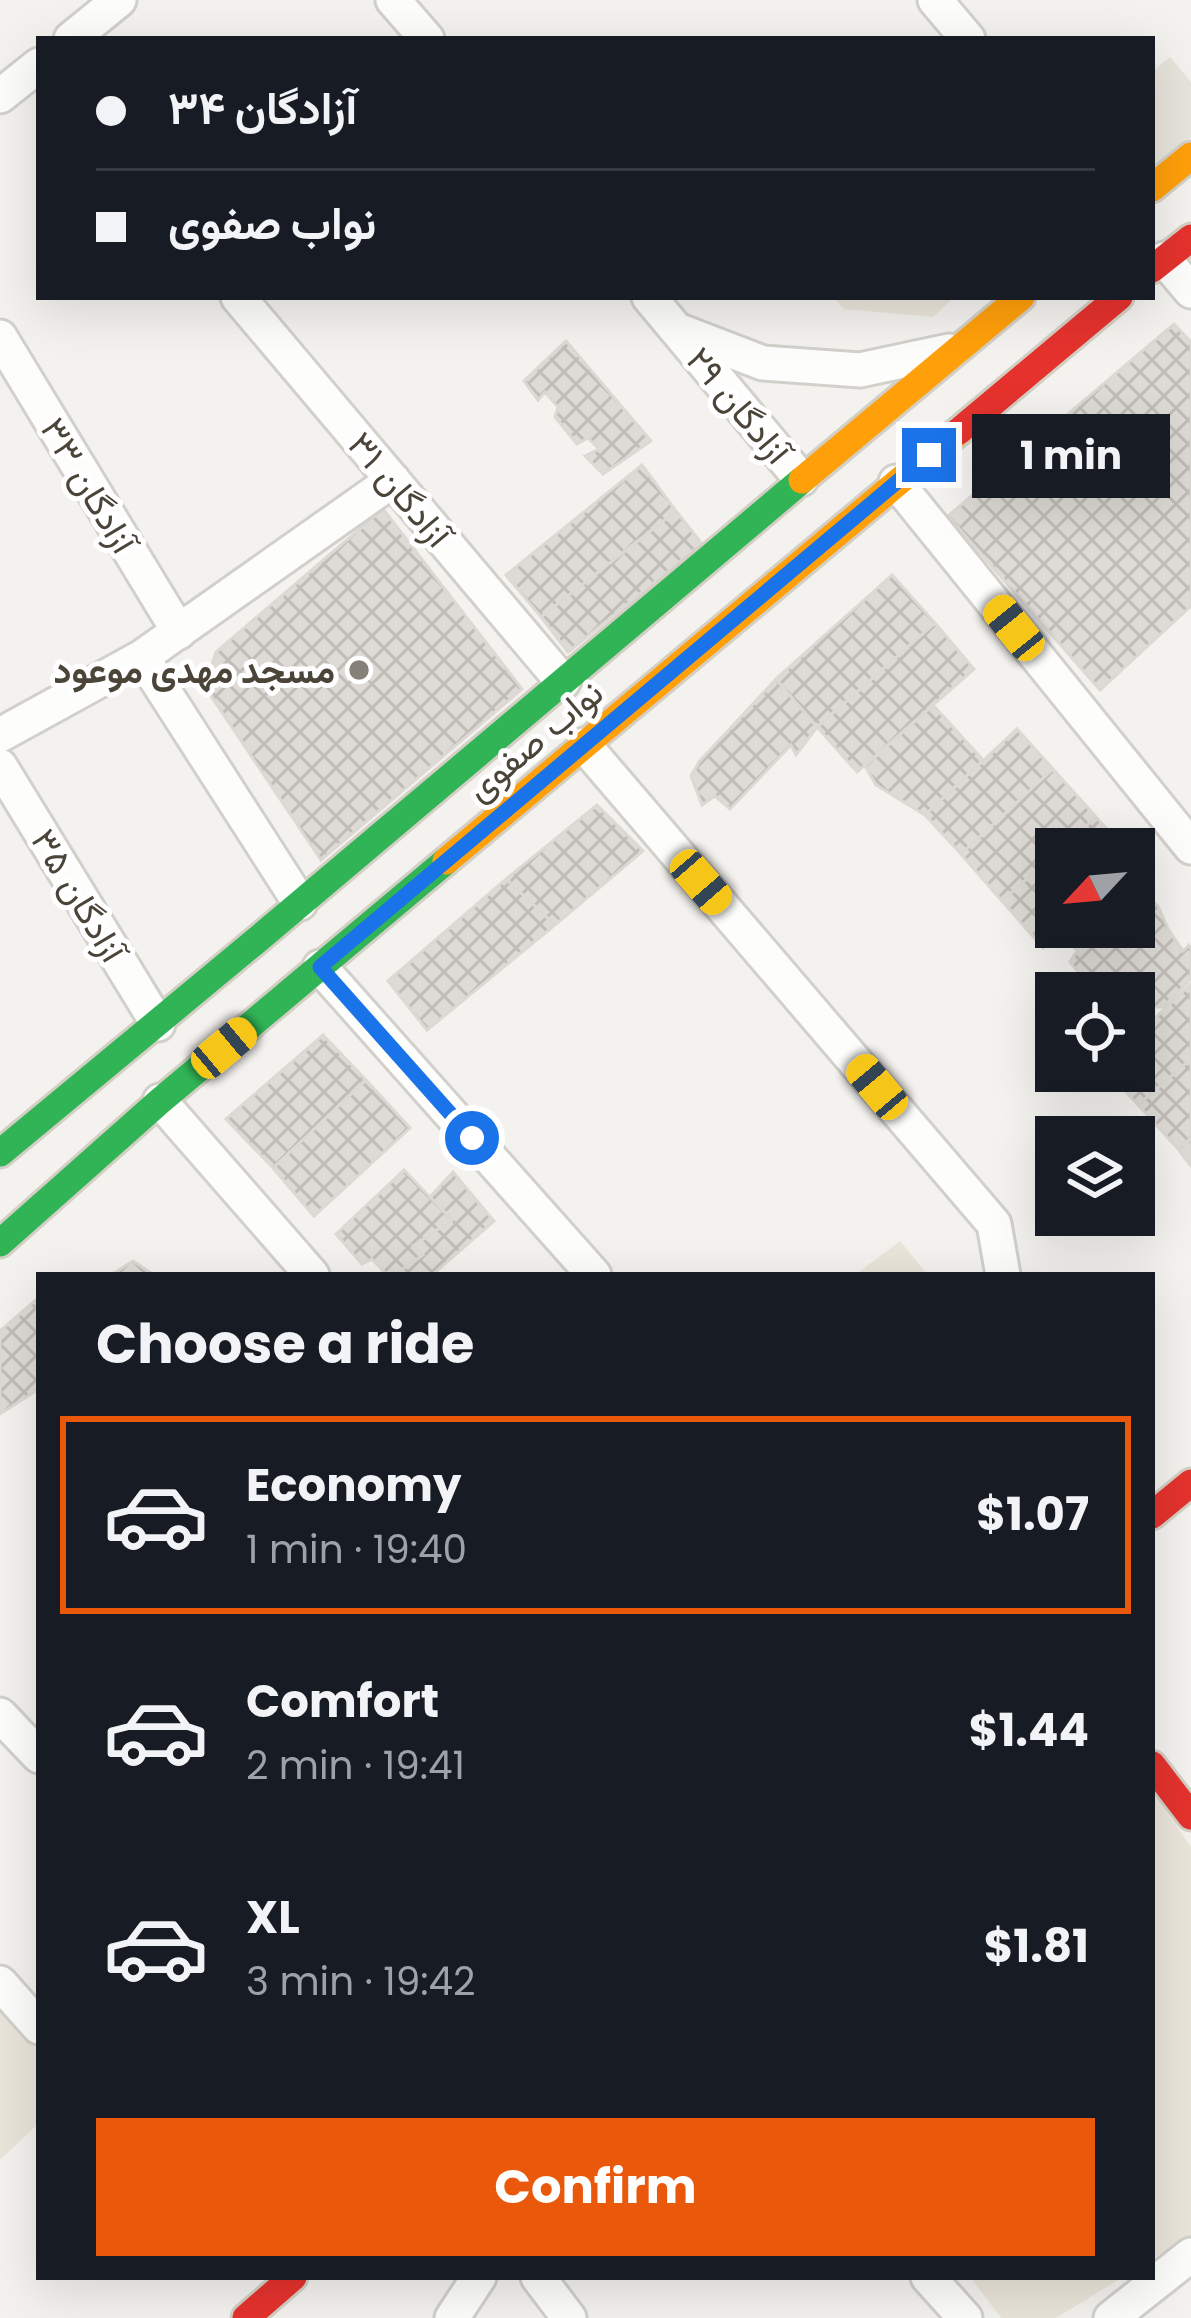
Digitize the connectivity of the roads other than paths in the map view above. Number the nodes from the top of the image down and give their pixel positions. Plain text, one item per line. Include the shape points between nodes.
1 (119, 0) edge
2 (393, 0) edge
3 (935, 0) edge
4 (75, 36) edge
5 (424, 36) edge
6 (965, 36) edge
7 (36, 67) edge
8 (0, 96) edge
9 (1191, 156) edge
10 (1155, 186) edge
11 (1169, 255) edge
12 (1191, 291) edge
13 (241, 300) edge
14 (652, 300) edge
15 (1017, 300) edge
16 (1115, 300) edge
17 (677, 330) junction
18 (0, 337) edge
19 (958, 349) junction
20 (801, 479) junction
21 (393, 480) junction
22 (896, 482) junction
23 (179, 632) junction
24 (142, 657) junction
25 (563, 682) junction
26 (0, 735) edge
27 (584, 745) junction
28 (0, 766) edge
29 (1191, 847) edge
30 (300, 903) junction
31 (320, 967) junction
32 (158, 1024) junction
33 (160, 1101) junction
34 (0, 1153) edge
35 (0, 1243) edge
36 (309, 1272) edge
37 (591, 1272) edge
38 (1002, 1272) edge
39 (0, 1715) edge
40 (36, 1753) edge
41 (1155, 1769) edge
42 (1191, 1816) edge
43 (0, 1983) edge
44 (36, 2024) edge
45 (1191, 2255) edge
46 (290, 2280) edge
47 (477, 2280) edge
48 (540, 2280) edge
49 (931, 2280) edge
50 (246, 2318) edge
51 (452, 2318) edge
52 (569, 2318) edge
53 (965, 2318) edge
54 (1112, 2318) edge

1 - 4 street
2 - 5 street
3 - 6 street
7 - 8 street
9 - 10 main road
11 - 12 street
13 - 21 street, آزادگان ۳۱
14 - 17 street, آزادگان ۲۹
15 - 19 main road, نواب صفوی
16 - 22 main road, نواب صفوی
17 - 19 street, آزادگان ۲۹ via 764,363 860,370
17 - 20 street, آزادگان ۲۹
18 - 23 street, آزادگان ۳۳
19 - 20 main road, نواب صفوی
20 - 25 main road, نواب صفوی
21 - 23 street
21 - 25 street, آزادگان ۳۱
22 - 27 main road, نواب صفوی
22 - 29 street
23 - 24 street
24 - 26 street
24 - 30 street
25 - 30 main road, نواب صفوی
27 - 31 main road, نواب صفوی
27 - 38 street via 994,1224
28 - 32 street, آزادگان ۳۵
30 - 32 main road, نواب صفوی
31 - 33 main road, نواب صفوی
31 - 37 street
32 - 34 main road, نواب صفوی
33 - 35 main road, نواب صفوی
33 - 36 street
39 - 40 street
41 - 42 main road
43 - 44 street
45 - 54 street
46 - 50 main road
47 - 51 street
48 - 52 street
49 - 53 street

